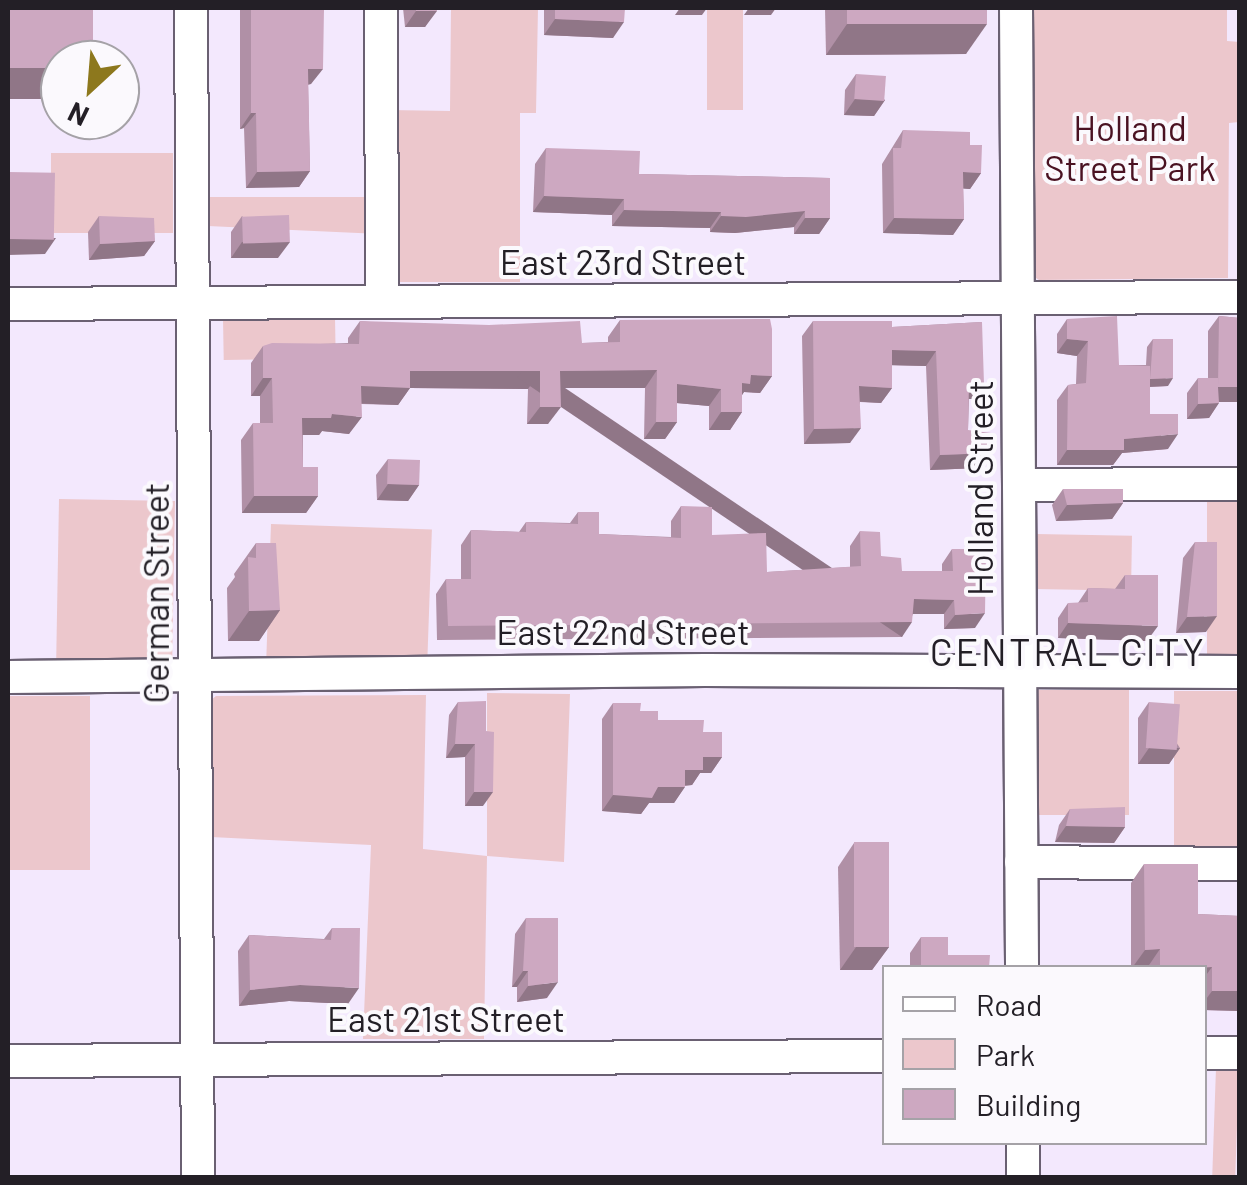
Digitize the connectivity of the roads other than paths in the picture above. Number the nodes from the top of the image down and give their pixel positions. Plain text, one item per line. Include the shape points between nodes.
1 (192, 8) edge
2 (381, 8) edge
3 (1016, 8) edge
4 (1240, 296) edge
5 (1018, 298) junction
6 (382, 302) junction
7 (193, 303) junction
8 (8, 304) edge
9 (1240, 484) edge
10 (1019, 485) junction
11 (1020, 671) junction
12 (1240, 672) edge
13 (196, 674) junction
14 (8, 677) edge
15 (1021, 862) junction
16 (1240, 864) edge
17 (1022, 965) edge
18 (1207, 1053) edge
19 (1240, 1053) edge
20 (882, 1056) edge
21 (197, 1060) junction
22 (8, 1061) edge
23 (1023, 1145) edge
24 (198, 1178) edge
25 (1023, 1178) edge

1 - 7 street, German Street
2 - 6 street
3 - 5 street, Holland Street
4 - 5 street, East 23rd Street
5 - 6 street, East 23rd Street
5 - 10 street, Holland Street
6 - 7 street, East 23rd Street
7 - 8 street, East 23rd Street
7 - 13 street, German Street
9 - 10 street
10 - 11 street, Holland Street
11 - 12 street, East 22nd Street
11 - 13 street, East 22nd Street
11 - 15 street, Holland Street
13 - 14 street, East 22nd Street
13 - 21 street, German Street
15 - 16 street
15 - 17 street, Holland Street
18 - 19 street
20 - 21 street, East 21st Street
21 - 22 street, East 21st Street
21 - 24 street, German Street
23 - 25 street

